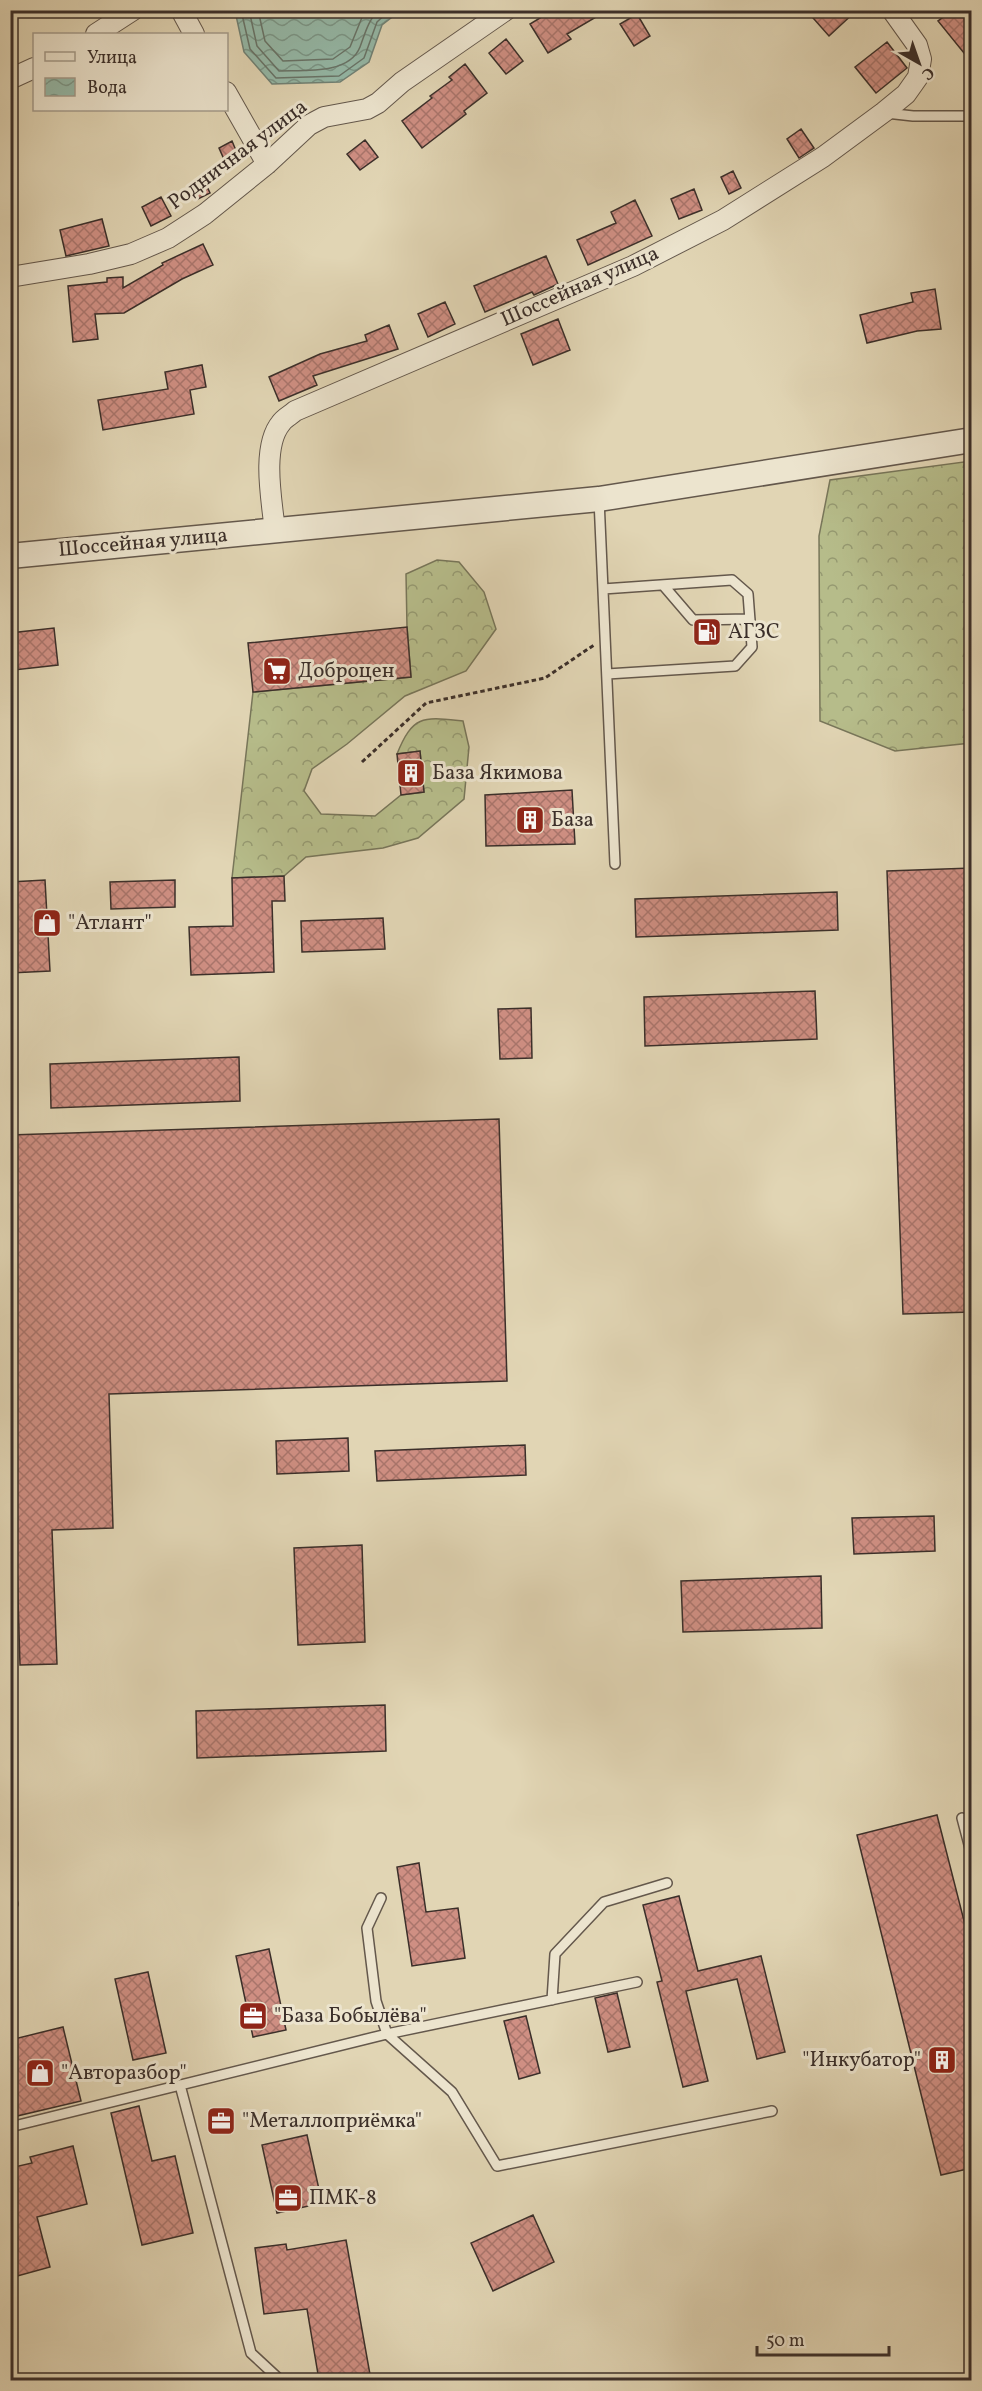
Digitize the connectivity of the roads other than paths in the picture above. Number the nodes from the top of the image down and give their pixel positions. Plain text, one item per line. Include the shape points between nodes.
1 (133, 10) edge
2 (181, 10) edge
3 (506, 10) edge
4 (892, 10) edge
5 (98, 33) edge
6 (193, 33) edge
7 (33, 68) edge
8 (10, 80) edge
9 (228, 96) edge
10 (884, 112) junction
11 (972, 116) edge
12 (267, 164) junction
13 (10, 277) edge
14 (972, 440) edge
15 (599, 499) junction
16 (275, 531) junction
17 (10, 556) edge
18 (663, 585) junction
19 (603, 589) junction
20 (750, 619) junction
21 (607, 674) junction
22 (615, 864) dead end
23 (962, 1818) dead end
24 (972, 1856) edge
25 (667, 1883) dead end
26 (381, 1898) dead end
27 (637, 1982) dead end
28 (552, 2000) junction
29 (387, 2034) junction
30 (180, 2085) junction
31 (772, 2111) dead end
32 (10, 2127) edge
33 (278, 2378) dead end

1 - 5 street
2 - 6 street
3 - 12 street, Родничная улица via 378,103 367,109 324,117 309,125
4 - 10 street, Шоссейная улица via 917,45 921,59 918,77 906,94
7 - 8 street
9 - 12 street
10 - 11 lane
10 - 16 street, Шоссейная улица via 823,157 723,220 633,266 296,411 280,424 272,443 269,470
12 - 13 street, Родничная улица via 168,238 130,254
14 - 15 street, Шоссейная улица
15 - 16 street, Шоссейная улица
15 - 19 lane
16 - 17 street, Шоссейная улица
18 - 19 lane
18 - 20 lane via 693,621
18 - 20 lane via 732,580 748,594
19 - 21 lane
20 - 21 lane via 752,647 735,666
21 - 22 lane
23 - 24 lane
25 - 28 lane via 604,1902 555,1954
26 - 29 lane via 367,1928 376,2001
27 - 28 lane
28 - 29 lane
29 - 30 lane
29 - 31 lane via 453,2092 497,2166
30 - 32 lane
30 - 33 lane via 251,2353

